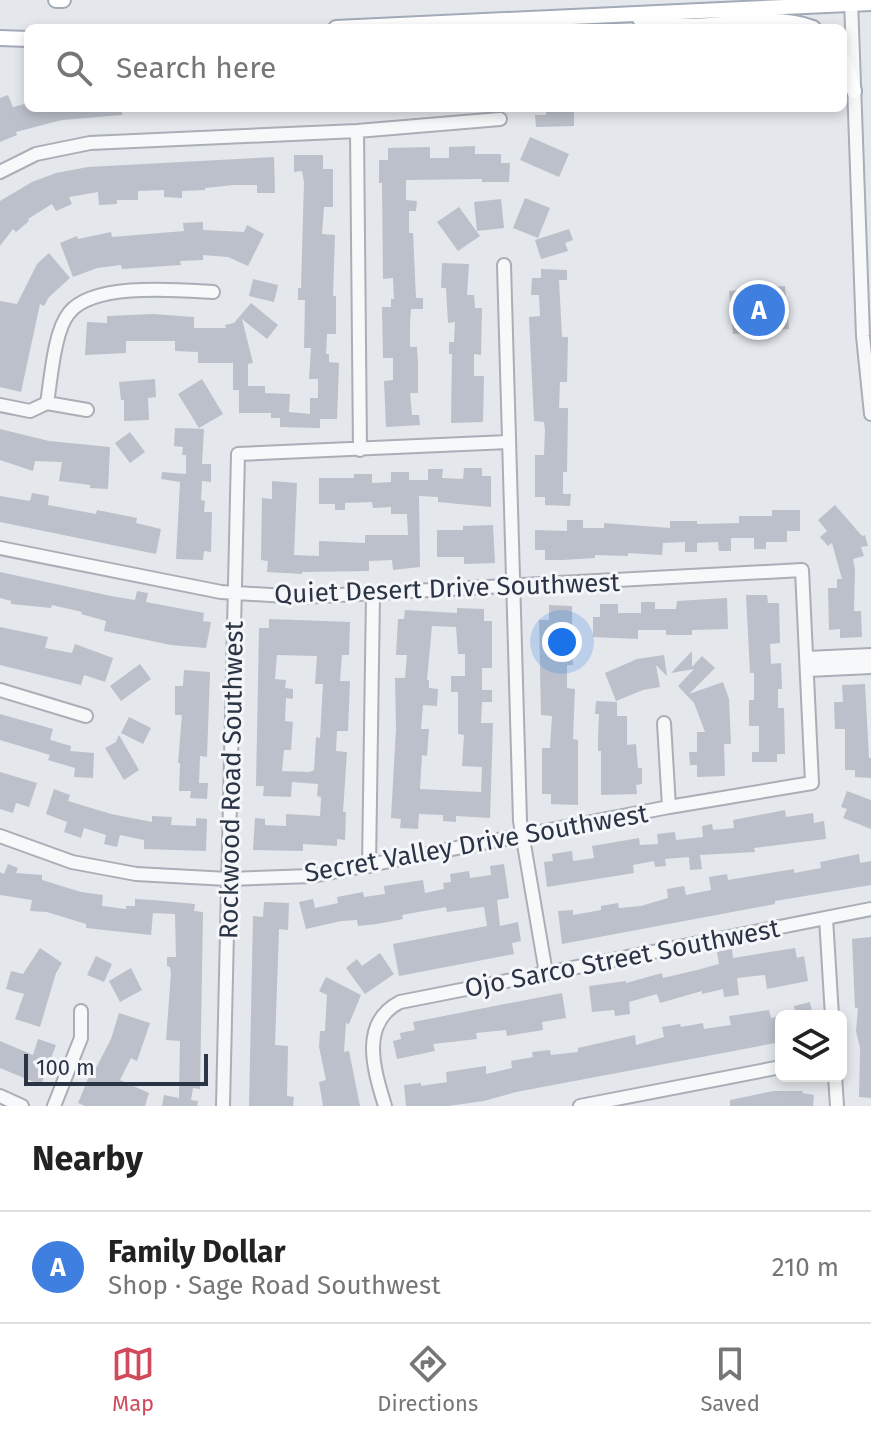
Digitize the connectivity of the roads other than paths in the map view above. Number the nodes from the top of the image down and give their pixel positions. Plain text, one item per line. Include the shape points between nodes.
1 (56, 0) edge
2 (63, 0) edge
3 (851, 2) edge
4 (871, 3) edge
5 (616, 14) junction
6 (416, 24) edge
7 (669, 24) edge
8 (724, 24) edge
9 (792, 24) edge
10 (0, 38) edge
11 (24, 39) edge
12 (847, 71) edge
13 (854, 91) junction
14 (500, 119) dead end
15 (357, 131) junction
16 (0, 172) edge
17 (504, 265) dead end
18 (213, 292) dead end
19 (867, 336) edge
20 (47, 403) junction
21 (0, 405) edge
22 (87, 410) dead end
23 (871, 414) edge
24 (508, 442) junction
25 (360, 450) junction
26 (0, 548) edge
27 (514, 587) junction
28 (235, 593) junction
29 (373, 595) junction
30 (871, 655) edge
31 (807, 664) junction
32 (871, 667) edge
33 (0, 690) edge
34 (86, 716) dead end
35 (664, 723) dead end
36 (669, 807) junction
37 (0, 836) edge
38 (521, 836) junction
39 (369, 866) junction
40 (228, 879) junction
41 (871, 909) edge
42 (826, 918) junction
43 (546, 973) junction
44 (832, 1010) edge
45 (81, 1011) dead end
46 (775, 1068) edge
47 (835, 1082) edge
48 (0, 1096) edge
49 (22, 1106) edge
50 (54, 1106) edge
51 (223, 1106) edge
52 (385, 1106) edge
53 (580, 1106) edge
54 (837, 1106) edge

1 - 2 main road
3 - 4 main road
3 - 5 main road
3 - 13 street
5 - 6 main road
5 - 7 main road
8 - 9 main road
10 - 11 main road
12 - 13 main road
13 - 19 street
14 - 15 street
15 - 16 street via 64,146
15 - 25 street
17 - 24 street
18 - 20 street via 116,293 83,301 61,330
19 - 23 street
20 - 21 street via 30,411
20 - 22 street
24 - 25 street
24 - 27 street
25 - 28 street, Rockwood Road Southwest via 238,454
26 - 28 street, Quiet Desert Drive Southwest
27 - 29 street, Quiet Desert Drive Southwest
27 - 31 street, Quiet Desert Drive Southwest via 802,570
27 - 38 street
28 - 29 street, Quiet Desert Drive Southwest
28 - 40 street, Rockwood Road Southwest
29 - 39 street
30 - 31 street
31 - 32 street
31 - 36 street, Secret Valley Drive Southwest via 812,783
33 - 34 street
35 - 36 street
36 - 38 street, Secret Valley Drive Southwest
37 - 40 street, Secret Valley Drive Southwest via 99,869
38 - 39 street, Secret Valley Drive Southwest
38 - 43 street
39 - 40 street, Secret Valley Drive Southwest via 312,876
40 - 51 street, Rockwood Road Southwest
41 - 42 street, Ojo Sarco Street Southwest
42 - 43 street, Ojo Sarco Street Southwest
42 - 44 street
43 - 52 street, Ojo Sarco Street Southwest via 389,1008 379,1019 372,1044
45 - 50 street via 81,1038
46 - 53 street
47 - 54 street
48 - 49 street

